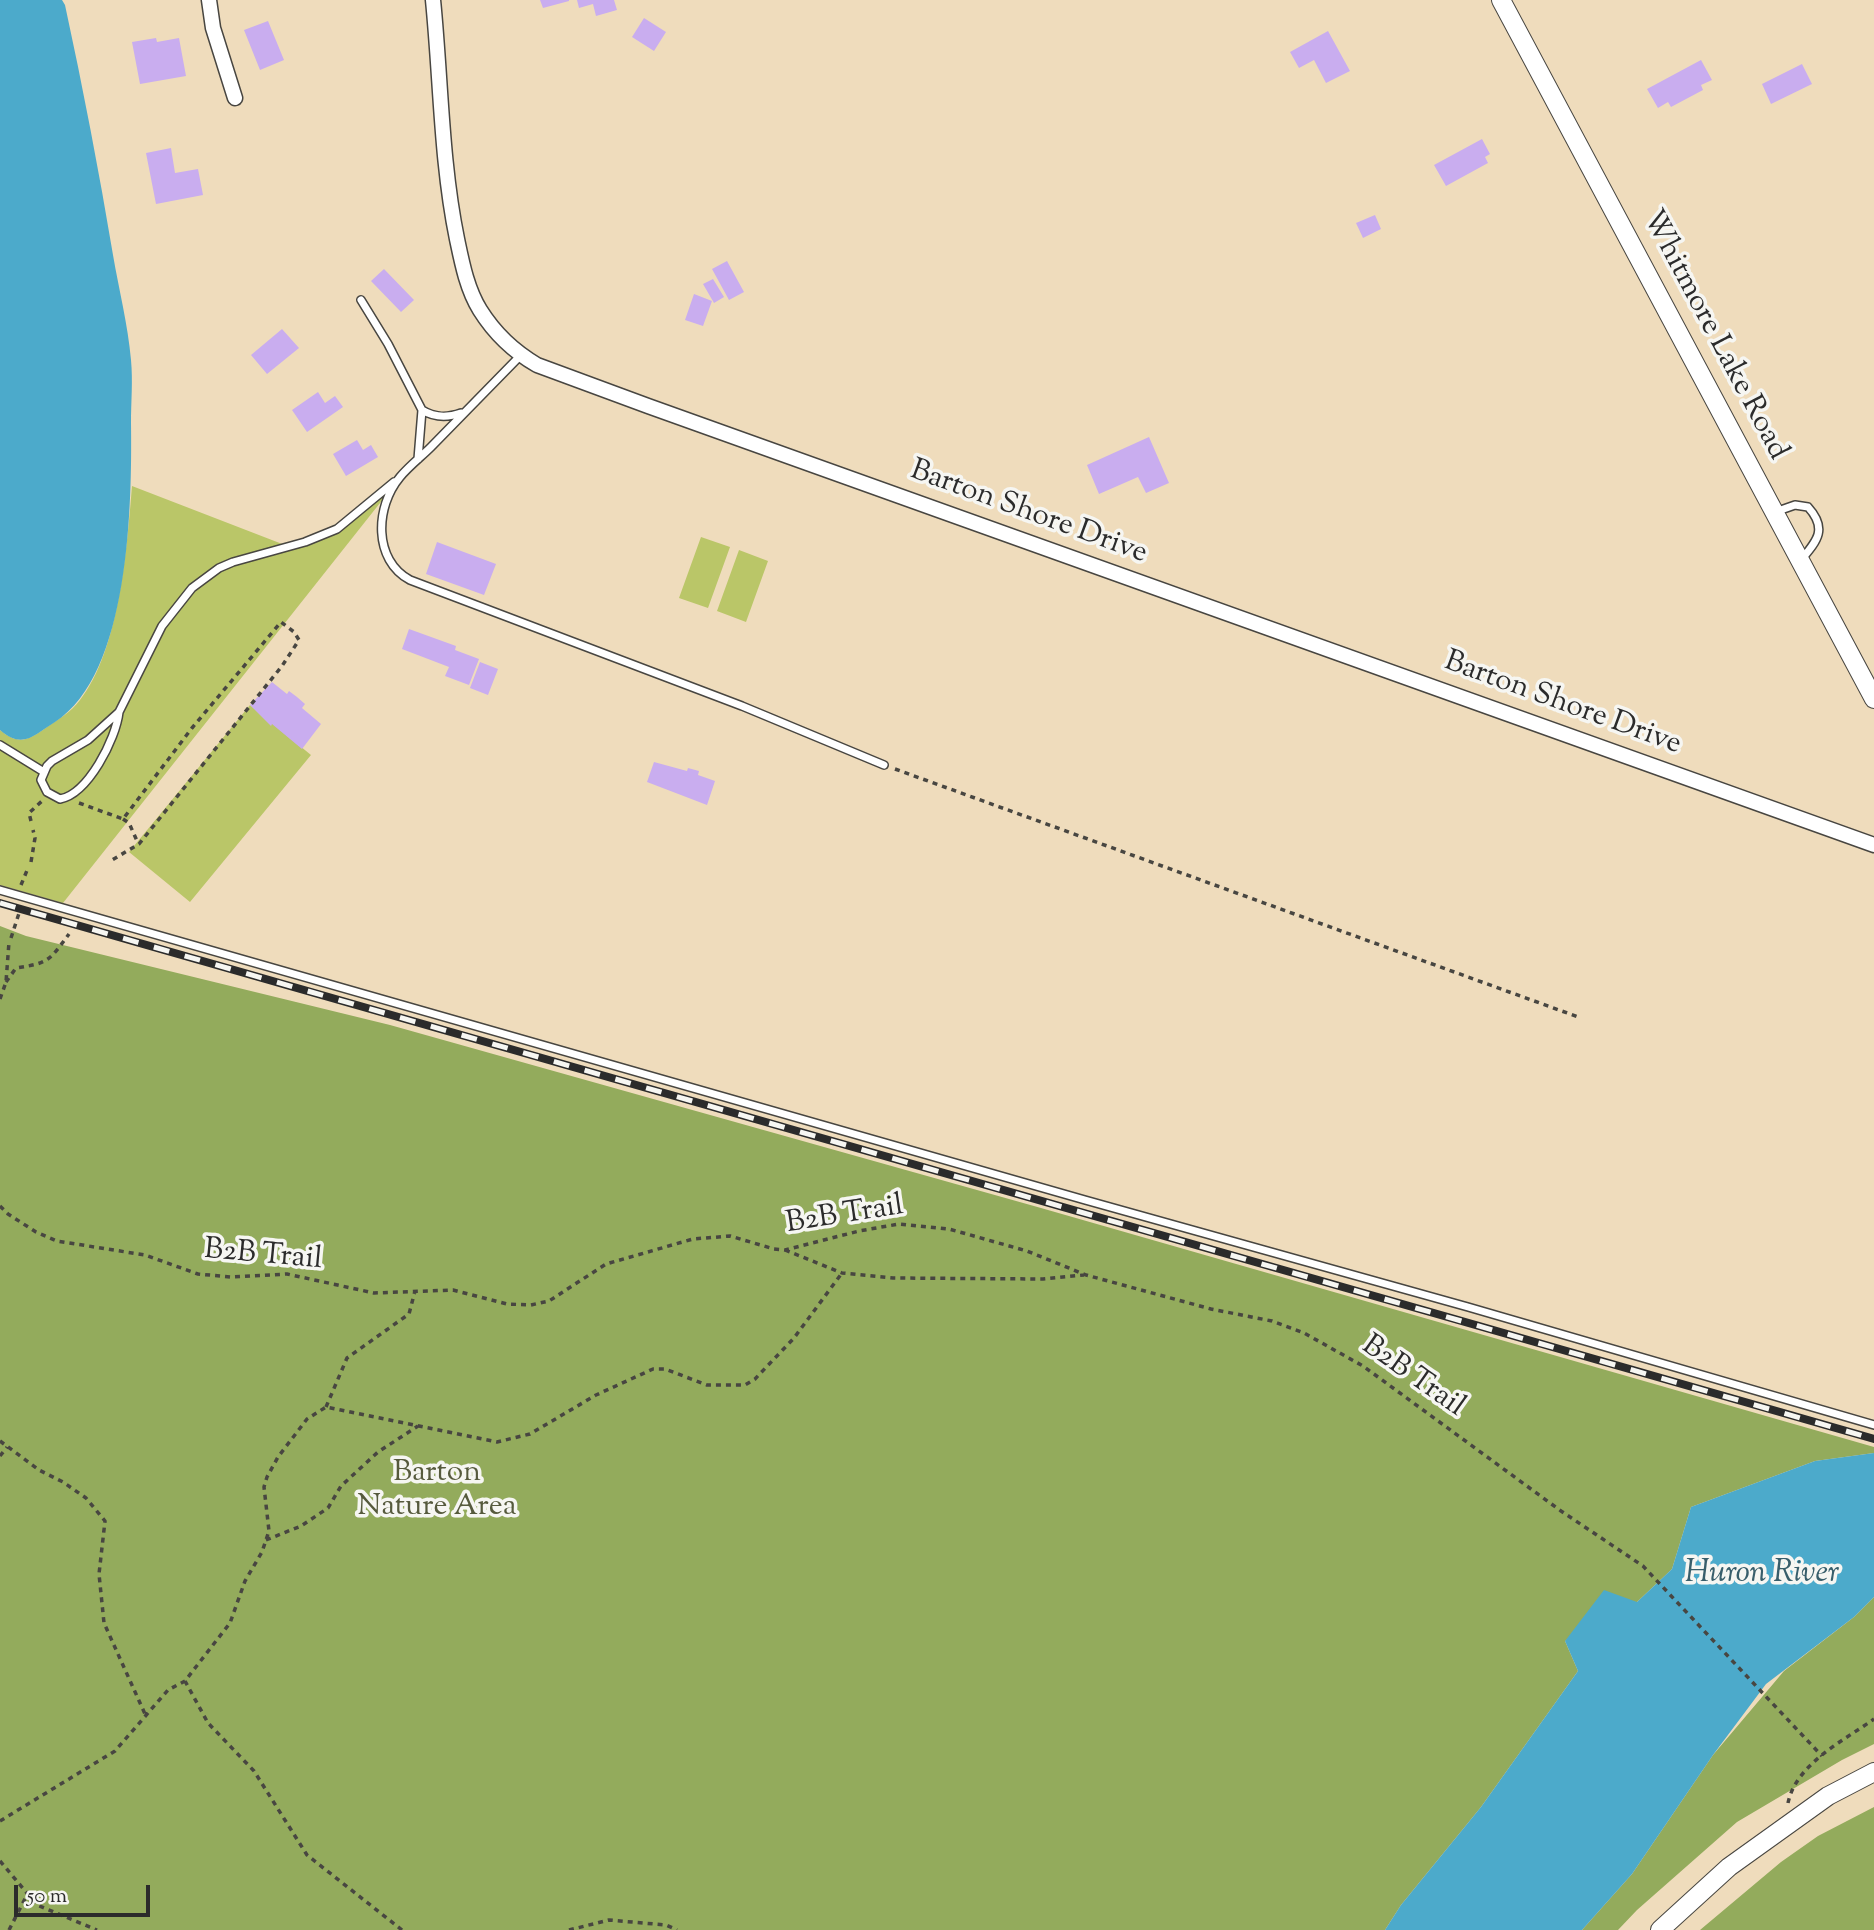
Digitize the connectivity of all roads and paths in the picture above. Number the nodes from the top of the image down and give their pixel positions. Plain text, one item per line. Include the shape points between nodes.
1 (209, 0) edge
2 (433, 0) edge
3 (1501, 0) edge
4 (235, 98) dead end
5 (361, 300) dead end
6 (521, 355) junction
7 (422, 410) junction
8 (465, 412) junction
9 (418, 460) junction
10 (399, 478) junction
11 (1775, 512) junction
12 (1800, 560) junction
13 (1874, 699) edge
14 (119, 712) junction
15 (0, 745) edge
16 (884, 765) joint
17 (44, 772) junction
18 (50, 794) junction
19 (67, 798) junction
20 (123, 819) junction
21 (31, 821) dead end
22 (33, 830) dead end
23 (139, 844) junction
24 (1874, 845) edge
25 (112, 860) dead end
26 (31, 862) dead end
27 (0, 890) edge
28 (69, 934) dead end
29 (9, 943) dead end
30 (6, 982) junction
31 (0, 999) edge
32 (1581, 1018) dead end
33 (0, 1206) edge
34 (785, 1250) junction
35 (842, 1273) junction
36 (1086, 1275) junction
37 (415, 1291) junction
38 (326, 1407) junction
39 (1874, 1425) edge
40 (418, 1426) junction
41 (0, 1441) edge
42 (7, 1447) junction
43 (0, 1456) edge
44 (266, 1540) junction
45 (185, 1681) junction
46 (145, 1714) junction
47 (1874, 1719) edge
48 (1822, 1756) junction
49 (1874, 1772) edge
50 (0, 1821) edge
51 (1782, 1828) junction
52 (0, 1861) edge
53 (27, 1895) junction
54 (9, 1930) edge
55 (97, 1930) edge
56 (402, 1930) edge
57 (569, 1930) edge
58 (677, 1930) edge
59 (1660, 1930) edge

1 - 4 street
2 - 6 street, Barton Shore Drive via 450,209 465,275 486,319
3 - 11 street, Whitmore Lake Road
5 - 7 lane
6 - 8 lane
6 - 24 street, Barton Shore Drive via 648,406
7 - 8 lane via 431,416
7 - 9 lane
8 - 9 lane
9 - 10 lane
10 - 14 lane via 337,529 233,562 192,588 162,626
10 - 16 lane via 386,508 381,536 388,559 407,578
11 - 12 street, Whitmore Lake Road
11 - 12 lane via 1795,505 1808,507 1818,522 1818,539
12 - 13 street, Whitmore Lake Road
14 - 17 lane via 89,740 52,761
14 - 19 lane via 113,738 100,760 84,785
15 - 17 lane
16 - 32 path
17 - 18 lane via 41,780
18 - 19 lane
18 - 21 path via 29,813
19 - 20 path
20 - 23 path
20 - 23 path via 281,622 294,632 299,640 282,666
22 - 26 path
23 - 25 path
27 - 39 lane
28 - 30 path via 43,964 16,968
29 - 30 path
30 - 31 path
33 - 37 path, B2B Trail via 57,1241 145,1255 198,1274 287,1274 374,1293
34 - 35 path
34 - 36 path, B2B Trail via 899,1224 925,1226 1027,1251
34 - 37 path, B2B Trail via 730,1236 693,1239 606,1264 549,1301 531,1305 507,1304 453,1290
35 - 36 path via 893,1278
35 - 40 path via 794,1338 745,1385 707,1385 653,1369 596,1395 530,1434 497,1441
36 - 48 path, B2B Trail via 1272,1321 1363,1366 1643,1566
37 - 38 path via 409,1314 346,1357
38 - 40 path
38 - 44 path via 307,1419 267,1477
40 - 44 path via 378,1452 341,1486 328,1508 301,1526
41 - 42 path
42 - 43 path
42 - 46 path via 86,1498 104,1521 99,1574 104,1623
44 - 45 path via 230,1623
45 - 46 path via 168,1690
45 - 56 path via 208,1723 254,1771 307,1855
46 - 50 path via 115,1751
47 - 48 path
48 - 51 path via 1791,1789
49 - 51 street
51 - 59 street via 1729,1867
52 - 53 path
53 - 54 path
53 - 55 path via 49,1912
57 - 58 path via 608,1920

